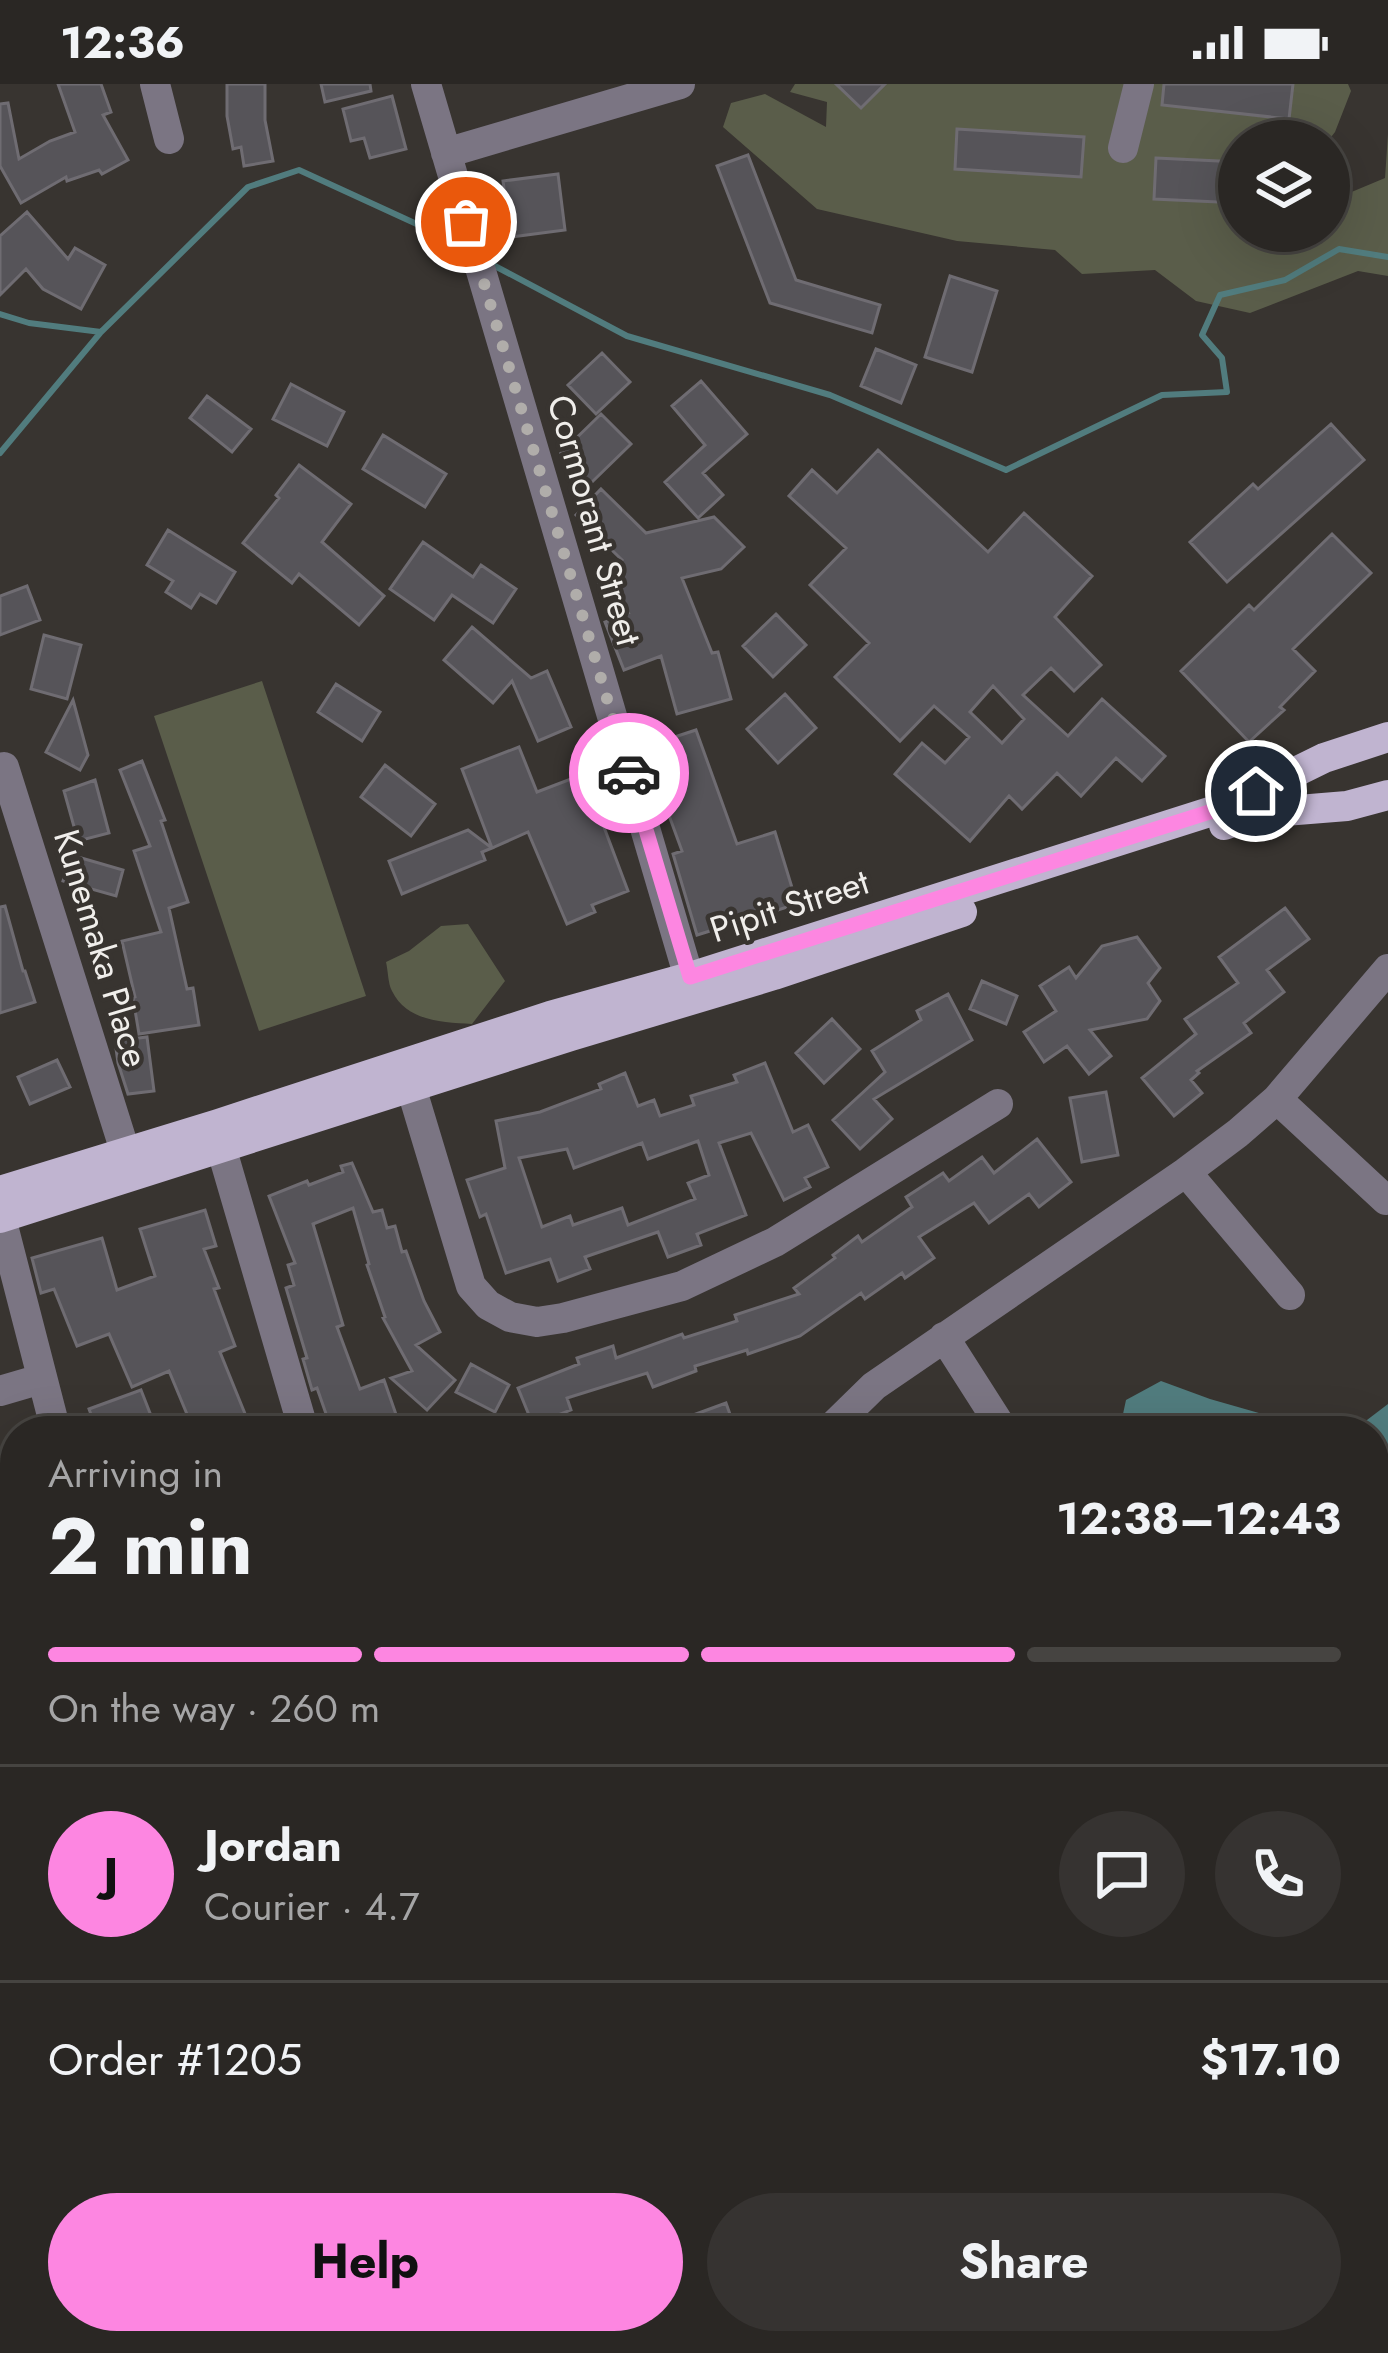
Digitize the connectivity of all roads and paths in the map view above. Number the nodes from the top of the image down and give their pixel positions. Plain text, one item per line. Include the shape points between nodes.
1 (155, 84) edge
2 (426, 84) edge
3 (680, 84) edge
4 (1139, 84) edge
5 (169, 139) dead end
6 (1123, 148) dead end
7 (446, 153) junction
8 (1388, 737) edge
9 (4, 767) dead end
10 (1388, 795) edge
11 (1388, 969) edge
12 (693, 988) junction
13 (411, 1087) junction
14 (1277, 1099) junction
15 (998, 1104) dead end
16 (221, 1147) junction
17 (124, 1151) junction
18 (1186, 1172) junction
19 (0, 1191) edge
20 (1386, 1200) edge
21 (1, 1218) edge
22 (1290, 1295) dead end
23 (944, 1337) junction
24 (41, 1379) junction
25 (0, 1391) edge
26 (52, 1416) edge
27 (300, 1416) edge
28 (843, 1416) edge
29 (994, 1416) edge

1 - 5 street
2 - 7 street, Cormorant Street
3 - 7 street
4 - 6 street
7 - 12 street, Cormorant Street
8 - 12 main road, Pipit Street via 1222,808
9 - 17 street, Kunemaka Place
10 - 12 main road, Pipit Street via 1260,813 774,975
11 - 14 street
12 - 13 main road, Pipit Street
12 - 17 main road, Pipit Street via 550,1016
13 - 15 street via 471,1286 510,1317 537,1322 682,1286 775,1242
13 - 16 main road, Pipit Street
14 - 18 street
14 - 20 street
16 - 21 main road, Pipit Street
16 - 27 street
17 - 19 main road, Pipit Street
18 - 22 street
18 - 23 street
21 - 24 street
23 - 28 street
23 - 29 street
24 - 25 street
24 - 26 street

